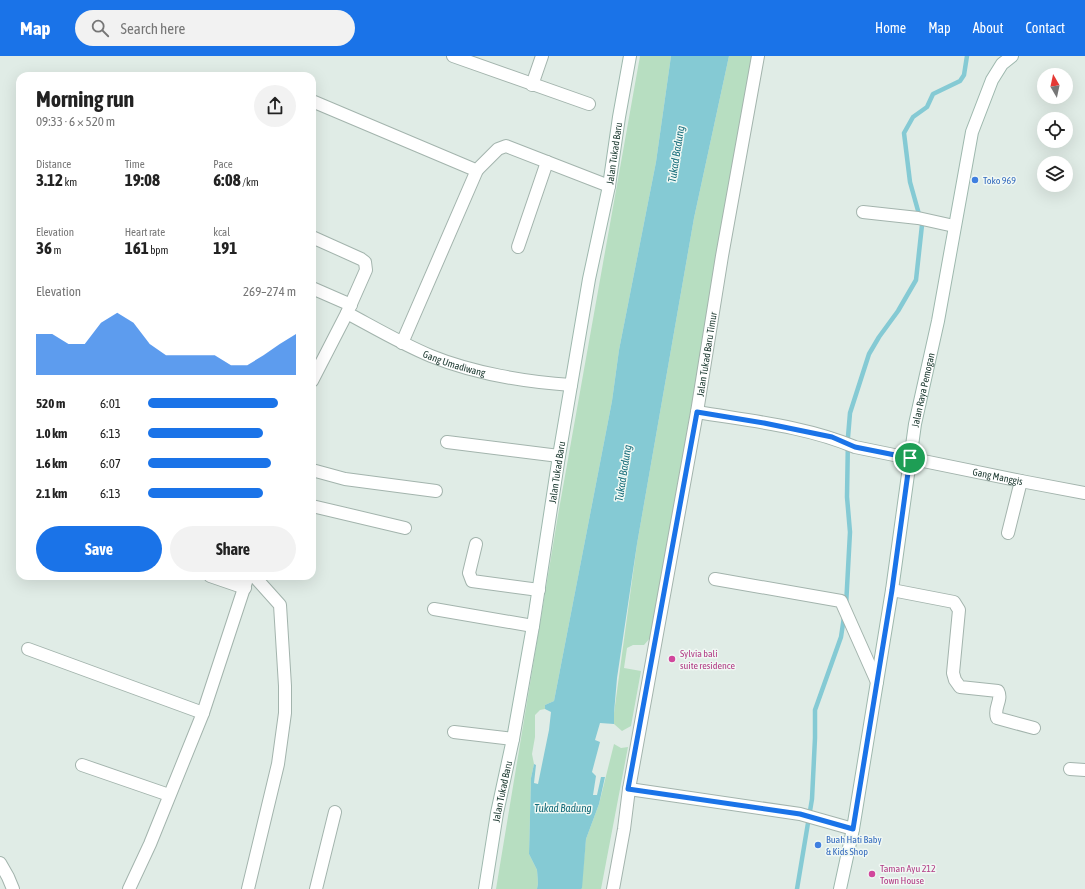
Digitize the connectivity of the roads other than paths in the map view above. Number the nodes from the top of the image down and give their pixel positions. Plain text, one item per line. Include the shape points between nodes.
1 (453, 56) edge
2 (542, 56) edge
3 (630, 56) edge
4 (758, 56) edge
5 (1012, 56) edge
6 (1002, 60) edge
7 (532, 85) junction
8 (316, 103) edge
9 (589, 104) dead end
10 (547, 162) junction
11 (477, 170) junction
12 (609, 186) junction
13 (863, 212) dead end
14 (954, 226) junction
15 (316, 239) edge
16 (518, 247) dead end
17 (316, 290) edge
18 (349, 309) junction
19 (402, 343) junction
20 (316, 373) edge
21 (571, 385) junction
22 (697, 412) junction
23 (447, 442) dead end
24 (559, 456) junction
25 (910, 458) junction
26 (316, 471) edge
27 (1021, 482) junction
28 (436, 491) dead end
29 (1085, 493) edge
30 (316, 507) edge
31 (405, 528) dead end
32 (1008, 533) dead end
33 (476, 544) dead end
34 (715, 579) dead end
35 (234, 580) edge
36 (258, 580) edge
37 (246, 582) edge
38 (539, 590) junction
39 (892, 590) junction
40 (434, 609) dead end
41 (533, 626) junction
42 (28, 649) dead end
43 (877, 682) junction
44 (203, 713) junction
45 (1034, 728) dead end
46 (454, 732) dead end
47 (513, 739) junction
48 (82, 765) dead end
49 (1070, 769) dead end
50 (1085, 770) edge
51 (628, 789) junction
52 (169, 795) junction
53 (335, 812) dead end
54 (853, 829) junction
55 (0, 863) edge
56 (12, 889) edge
57 (129, 889) edge
58 (248, 889) edge
59 (316, 889) edge
60 (485, 889) edge
61 (613, 889) edge
62 (840, 889) edge

1 - 7 street
2 - 7 street
3 - 12 street, Jalan Tukad Baru via 618,117
4 - 22 street, Jalan Tukad Baru Timur
5 - 6 street, Jalan Raya Pemogan
6 - 14 street, Jalan Raya Pemogan via 972,132
7 - 9 street
8 - 11 street
10 - 11 street via 506,146 498,149
10 - 12 street
10 - 16 street
11 - 19 street
12 - 21 street, Jalan Tukad Baru via 589,279
13 - 14 street via 918,218
14 - 25 street, Jalan Raya Pemogan
15 - 18 street via 365,262 366,270
17 - 18 street, Gang Umadiwang
18 - 19 street, Gang Umadiwang
18 - 20 street
19 - 21 street, Gang Umadiwang via 433,357 470,368 530,381
21 - 24 street, Jalan Tukad Baru
22 - 25 street, Gang Manggis via 832,437 855,447
22 - 51 street, Jalan Tukad Baru Timur
23 - 24 street
24 - 38 street, Jalan Tukad Baru
25 - 27 street, Gang Manggis
25 - 39 street, Jalan Raya Pemogan
26 - 28 street via 345,479
27 - 29 street, Gang Manggis
27 - 32 street
30 - 31 street
33 - 38 street via 469,573 472,581
34 - 43 street via 837,599 843,604
35 - 37 street
36 - 58 street via 280,605 286,686 278,764
37 - 44 street
38 - 41 street, Jalan Tukad Baru
39 - 43 street, Jalan Raya Pemogan
39 - 45 street via 954,602 959,610 953,673 957,684 960,687 998,691 1000,697 997,718
40 - 41 street
41 - 47 street, Jalan Tukad Baru
42 - 44 street
43 - 54 street, Jalan Raya Pemogan
44 - 52 street
46 - 47 street
47 - 60 street, Jalan Tukad Baru via 497,813
48 - 52 street
49 - 50 street
51 - 54 street via 800,814
51 - 61 street, Jalan Tukad Baru Timur
52 - 57 street
53 - 59 street
54 - 62 street, Jalan Raya Pemogan
55 - 56 street

